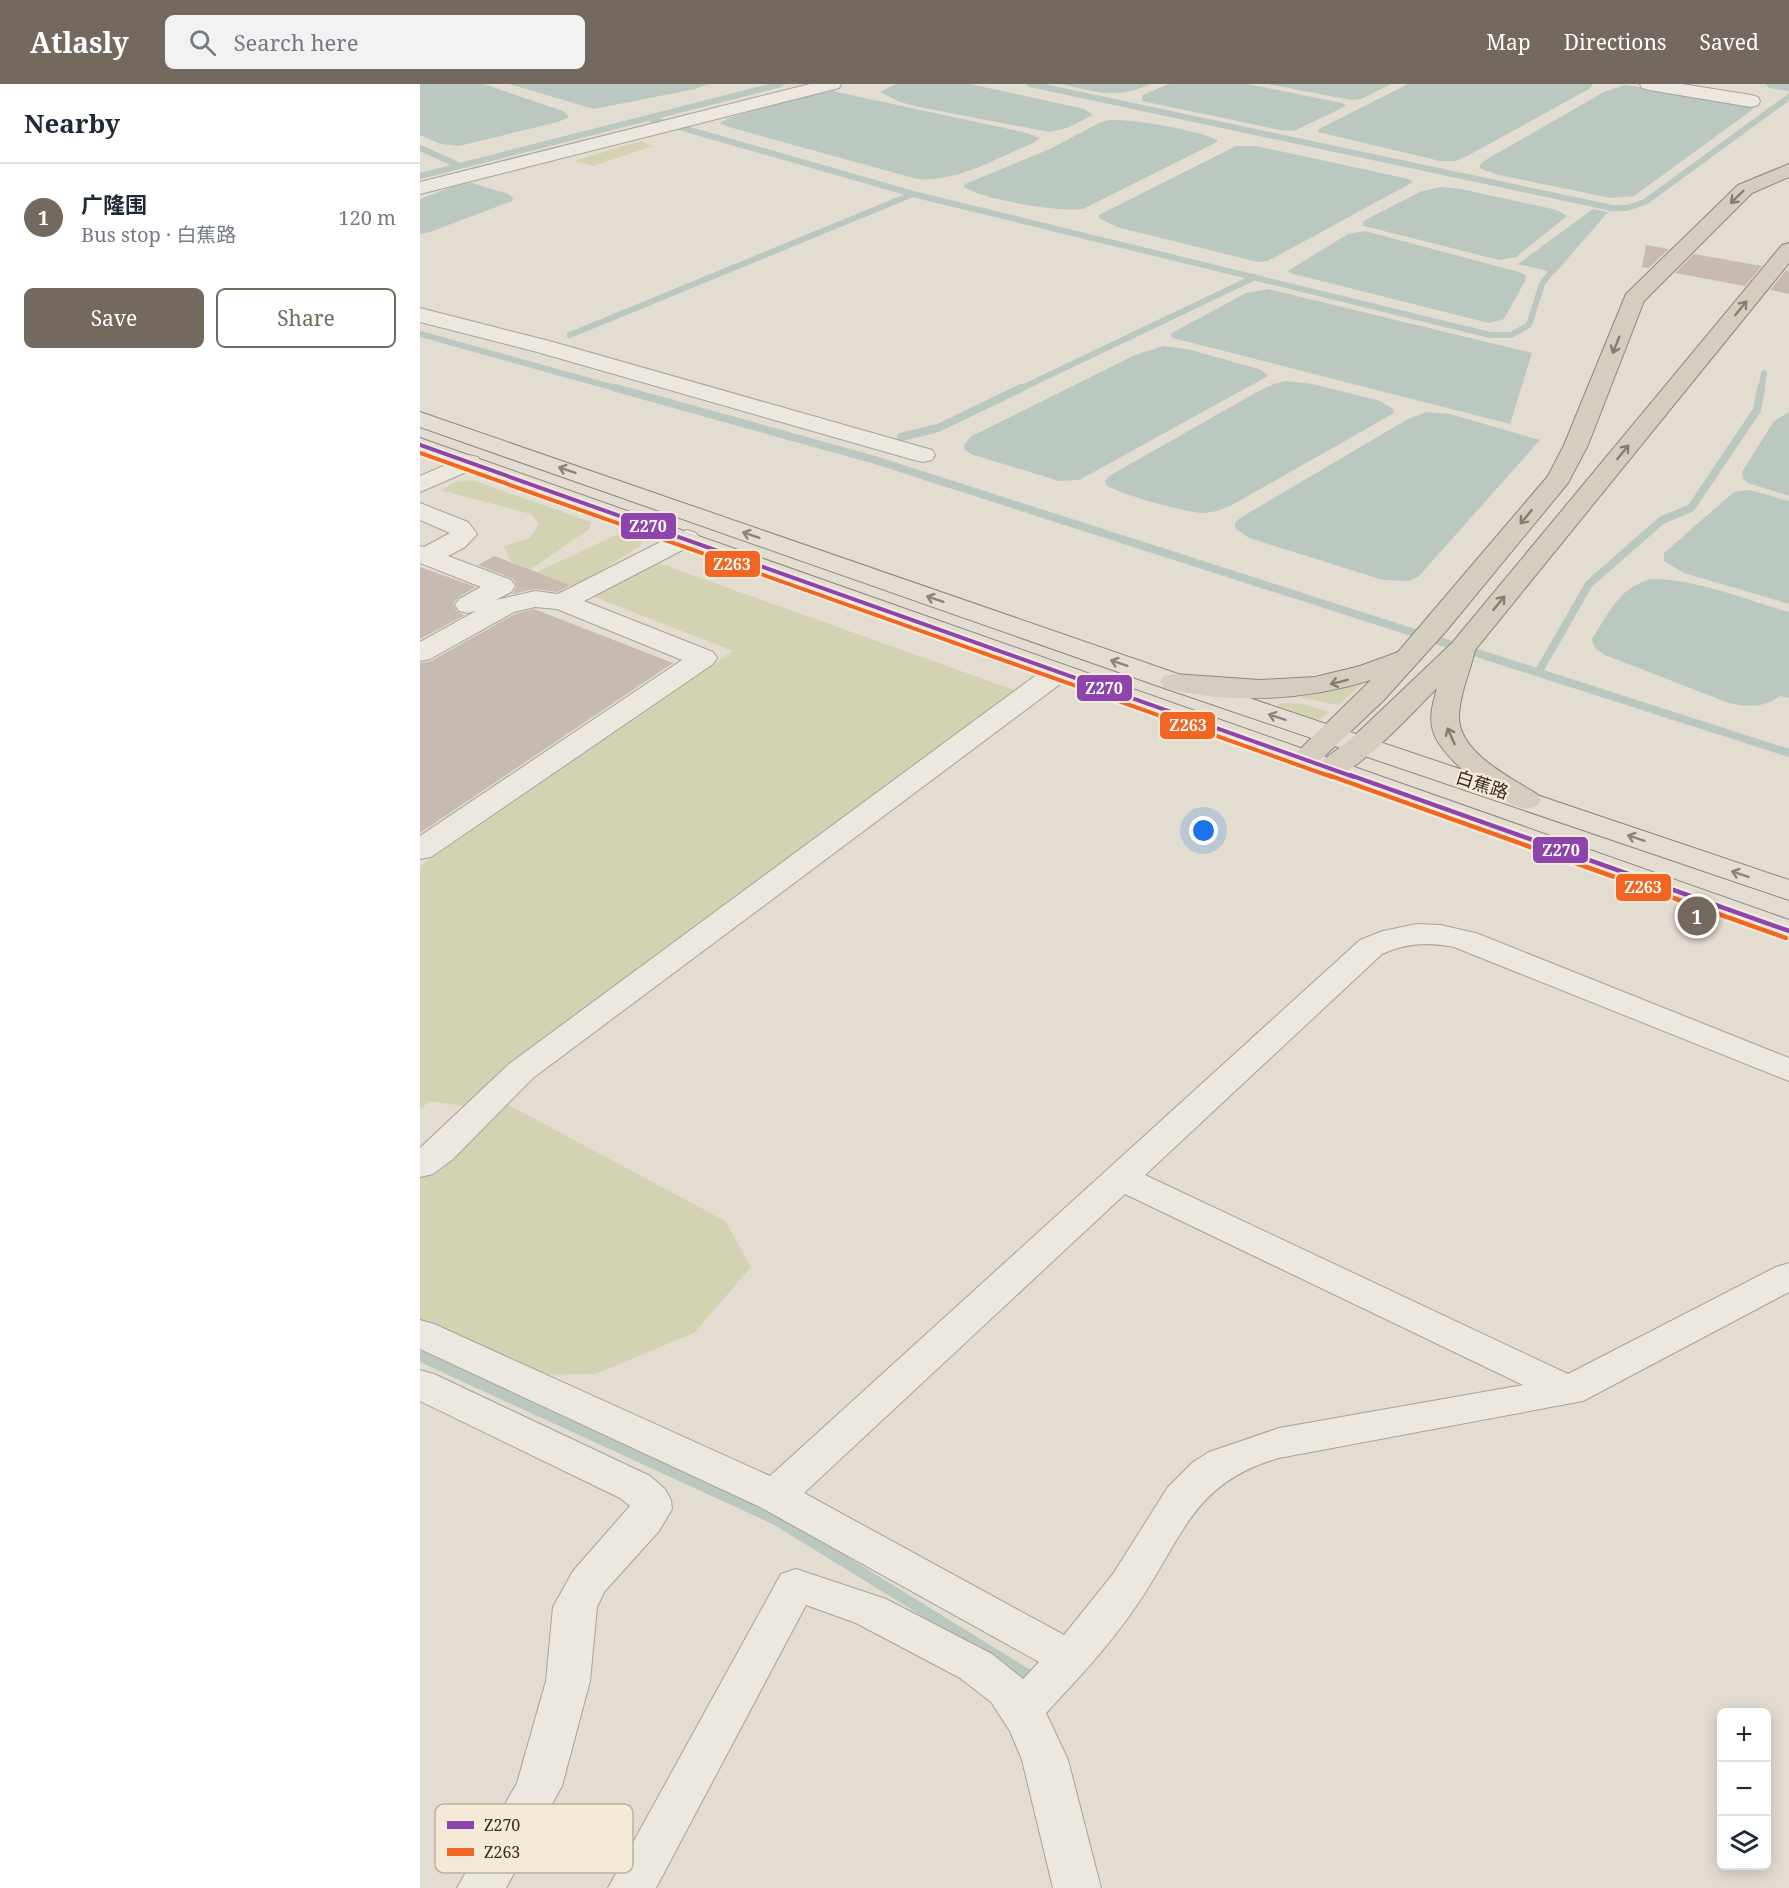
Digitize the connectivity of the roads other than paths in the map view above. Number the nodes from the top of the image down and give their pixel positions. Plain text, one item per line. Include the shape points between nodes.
1 (832, 84) edge
2 (1648, 84) edge
3 (1751, 101) dead end
4 (1789, 170) edge
5 (420, 188) edge
6 (1789, 249) edge
7 (420, 315) edge
8 (420, 419) edge
9 (420, 445) edge
10 (923, 455) dead end
11 (469, 462) junction
12 (420, 485) edge
13 (420, 511) edge
14 (687, 538) junction
15 (423, 555) edge
16 (562, 602) junction
17 (420, 632) edge
18 (1462, 649) junction
19 (1413, 652) junction
20 (420, 653) edge
21 (1057, 673) junction
22 (1174, 682) junction
23 (1332, 735) junction
24 (1361, 745) junction
25 (1317, 764) junction
26 (1526, 800) junction
27 (420, 850) edge
28 (1789, 891) edge
29 (1789, 930) edge
30 (1789, 1070) edge
31 (420, 1166) edge
32 (1121, 1178) junction
33 (1789, 1276) edge
34 (420, 1333) edge
35 (420, 1384) edge
36 (1569, 1391) junction
37 (775, 1496) junction
38 (1070, 1659) junction
39 (1021, 1710) junction
40 (529, 1804) edge
41 (490, 1873) edge
42 (481, 1888) edge
43 (633, 1888) edge
44 (1077, 1888) edge

1 - 5 street
2 - 3 street
4 -> 19 highway via 1745,189 1634,299 1559,478
18 -> 6 highway
7 - 10 street
22 -> 8 main road, 白蕉路
9 - 11 main road
11 - 12 street
11 - 14 main road
13 - 15 street via 459,527 464,534 456,542
14 - 16 street
14 - 21 main road
15 - 17 street via 502,586
16 - 20 street via 535,598 505,606
16 - 27 street via 704,658
18 - 24 highway
26 -> 18 highway via 1473,766 1453,743 1445,721
19 -> 22 highway via 1374,671 1336,683 1285,690 1236,690
19 - 23 highway
21 - 25 main road
21 - 31 street via 521,1071
23 -> 22 main road, 白蕉路
23 - 24 main road, 白蕉路
23 - 25 highway
24 - 25 highway
24 - 26 main road, 白蕉路
25 - 29 main road
28 -> 26 main road, 白蕉路
30 - 32 street via 1465,940 1440,933 1415,933 1371,947
32 - 36 street
32 - 37 street
33 - 36 street
34 - 37 street
35 - 40 street via 635,1487 650,1500 651,1509 644,1520 588,1582 574,1606 568,1681 539,1786
36 - 38 street via 1279,1443 1232,1459 1208,1472 1182,1497 1129,1583
37 - 38 street
38 - 39 street
39 - 43 street via 1007,1690 976,1666 871,1611 796,1585
39 - 44 street via 1045,1760
41 - 42 street

